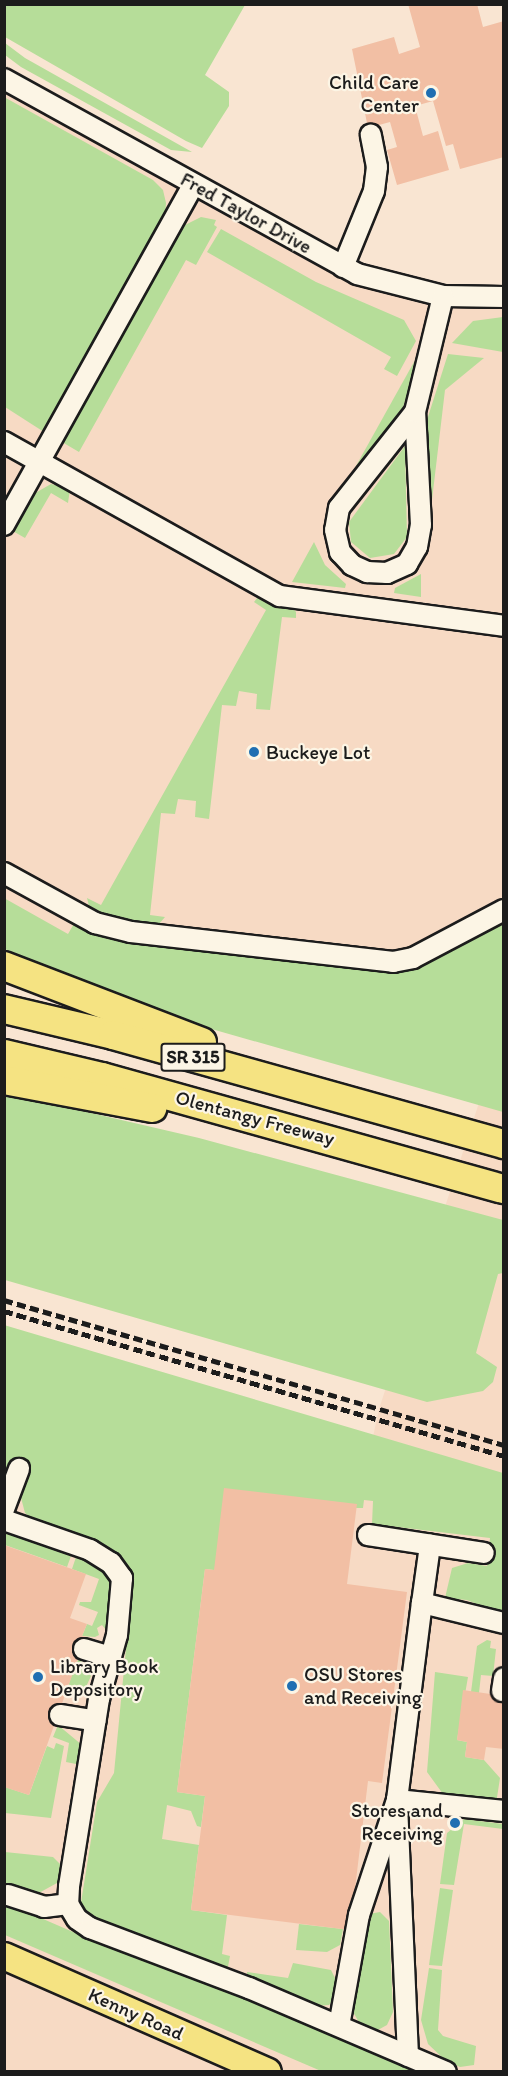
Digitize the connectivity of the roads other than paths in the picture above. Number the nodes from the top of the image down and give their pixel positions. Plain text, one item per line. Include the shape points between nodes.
1 (4, 79) edge
2 (371, 135) dead end
3 (194, 184) junction
4 (343, 267) junction
5 (443, 296) junction
6 (504, 297) edge
7 (415, 412) junction
8 (4, 442) edge
9 (40, 462) junction
10 (4, 525) edge
11 (504, 626) edge
12 (4, 873) edge
13 (504, 910) edge
14 (4, 966) edge
15 (4, 1009) edge
16 (4, 1054) edge
17 (4, 1080) edge
18 (381, 1108) junction
19 (504, 1144) edge
20 (369, 1149) junction
21 (504, 1188) edge
22 (19, 1469) dead end
23 (4, 1509) edge
24 (4, 1520) edge
25 (368, 1535) dead end
26 (430, 1545) junction
27 (484, 1552) dead end
28 (423, 1603) junction
29 (504, 1623) edge
30 (84, 1649) dead end
31 (111, 1657) junction
32 (60, 1715) dead end
33 (96, 1721) junction
34 (397, 1800) junction
35 (504, 1811) edge
36 (8, 1895) dead end
37 (68, 1904) junction
38 (4, 1956) edge
39 (339, 2026) junction
40 (408, 2056) junction
41 (268, 2072) edge
42 (446, 2072) edge

1 - 3 street, Fred Taylor Drive
2 - 4 street via 377,167 374,191
3 - 4 street, Fred Taylor Drive
3 - 9 street
4 - 5 street, Fred Taylor Drive
5 - 6 street, Fred Taylor Drive
5 - 7 street
7 - 7 street via 339,508 335,530 340,552 366,572 387,573 407,564 417,547 421,525
8 - 9 street
9 - 10 street
9 - 11 street via 280,596
12 - 13 street via 94,923 131,932 393,962 413,958
14 - 18 highway
15 - 18 highway, SR 315
16 - 20 highway, Olentangy Freeway / SR 315
17 - 20 highway
18 - 19 highway, SR 315
20 - 21 highway, Olentangy Freeway / SR 315
22 - 23 street
24 - 31 street via 90,1550 117,1569 123,1592
25 - 26 street
26 - 27 street
26 - 28 street
28 - 29 street
28 - 34 street
30 - 31 street
31 - 33 street
32 - 33 street
33 - 37 street
34 - 35 street
34 - 39 street via 359,1915
34 - 40 street
36 - 37 street via 44,1907
37 - 39 street via 77,1919 90,1928
38 - 41 main road, Kenny Road
39 - 40 street
40 - 42 street

